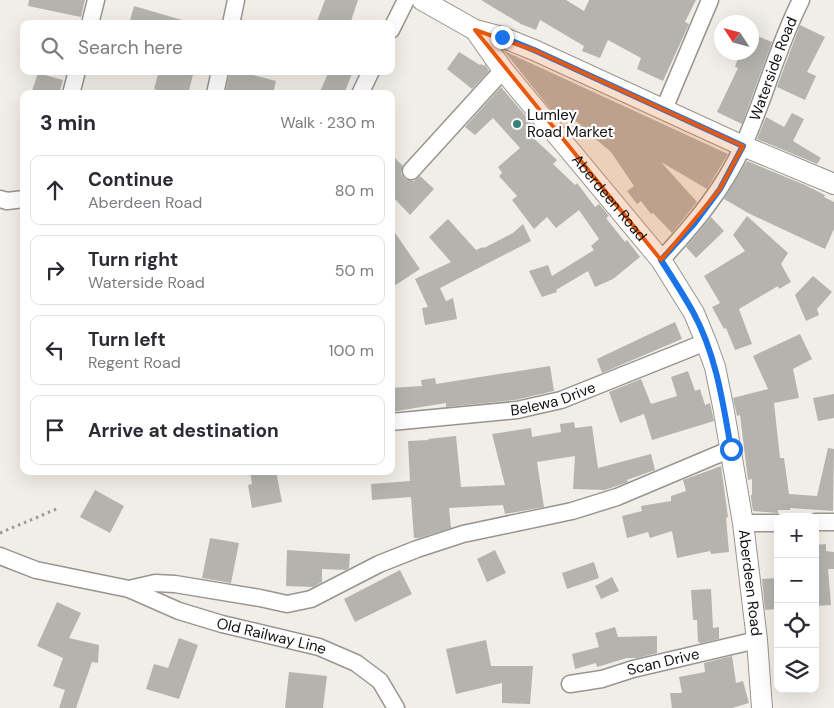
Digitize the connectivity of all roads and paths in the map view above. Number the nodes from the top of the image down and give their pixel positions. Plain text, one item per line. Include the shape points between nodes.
1 (96, 0) edge
2 (236, 0) edge
3 (406, 0) edge
4 (422, 0) edge
5 (710, 0) edge
6 (801, 0) edge
7 (91, 20) edge
8 (232, 20) edge
9 (395, 22) edge
10 (474, 30) junction
11 (503, 70) junction
12 (76, 75) edge
13 (219, 75) edge
14 (369, 75) edge
15 (72, 90) edge
16 (216, 90) edge
17 (362, 90) edge
18 (664, 109) junction
19 (743, 146) junction
20 (411, 171) dead end
21 (834, 184) edge
22 (0, 199) edge
23 (20, 200) edge
24 (661, 260) junction
25 (706, 342) junction
26 (395, 422) edge
27 (731, 449) junction
28 (59, 508) dead end
29 (819, 522) edge
30 (834, 522) edge
31 (742, 523) junction
32 (774, 523) edge
33 (0, 533) edge
34 (0, 556) edge
35 (130, 589) junction
36 (757, 640) junction
37 (570, 684) dead end
38 (396, 708) edge
39 (762, 708) edge

1 - 7 street
2 - 8 street
3 - 9 street
4 - 10 street
5 - 18 street
6 - 19 street, Waterside Road
10 - 11 street, Aberdeen Road
10 - 18 street via 534,50
11 - 20 street
11 - 24 street, Aberdeen Road
12 - 15 street
13 - 16 street
14 - 17 street
18 - 19 street
19 - 21 street
19 - 24 street, Waterside Road via 715,196
22 - 23 street
24 - 25 street, Aberdeen Road via 694,313
25 - 26 street, Belewa Drive via 561,400 517,410
25 - 27 street, Aberdeen Road via 715,367
27 - 31 street, Aberdeen Road
27 - 35 street, Old Railway Line via 617,497 463,534 417,549 379,564 311,599 287,604 175,584 155,583
28 - 33 path
29 - 30 street
31 - 32 street
31 - 36 street, Aberdeen Road
34 - 35 street, Old Railway Line via 36,570
35 - 38 street, Old Railway Line via 179,611 319,647 356,662 380,681
36 - 37 street, Scan Drive
36 - 39 street, Aberdeen Road

